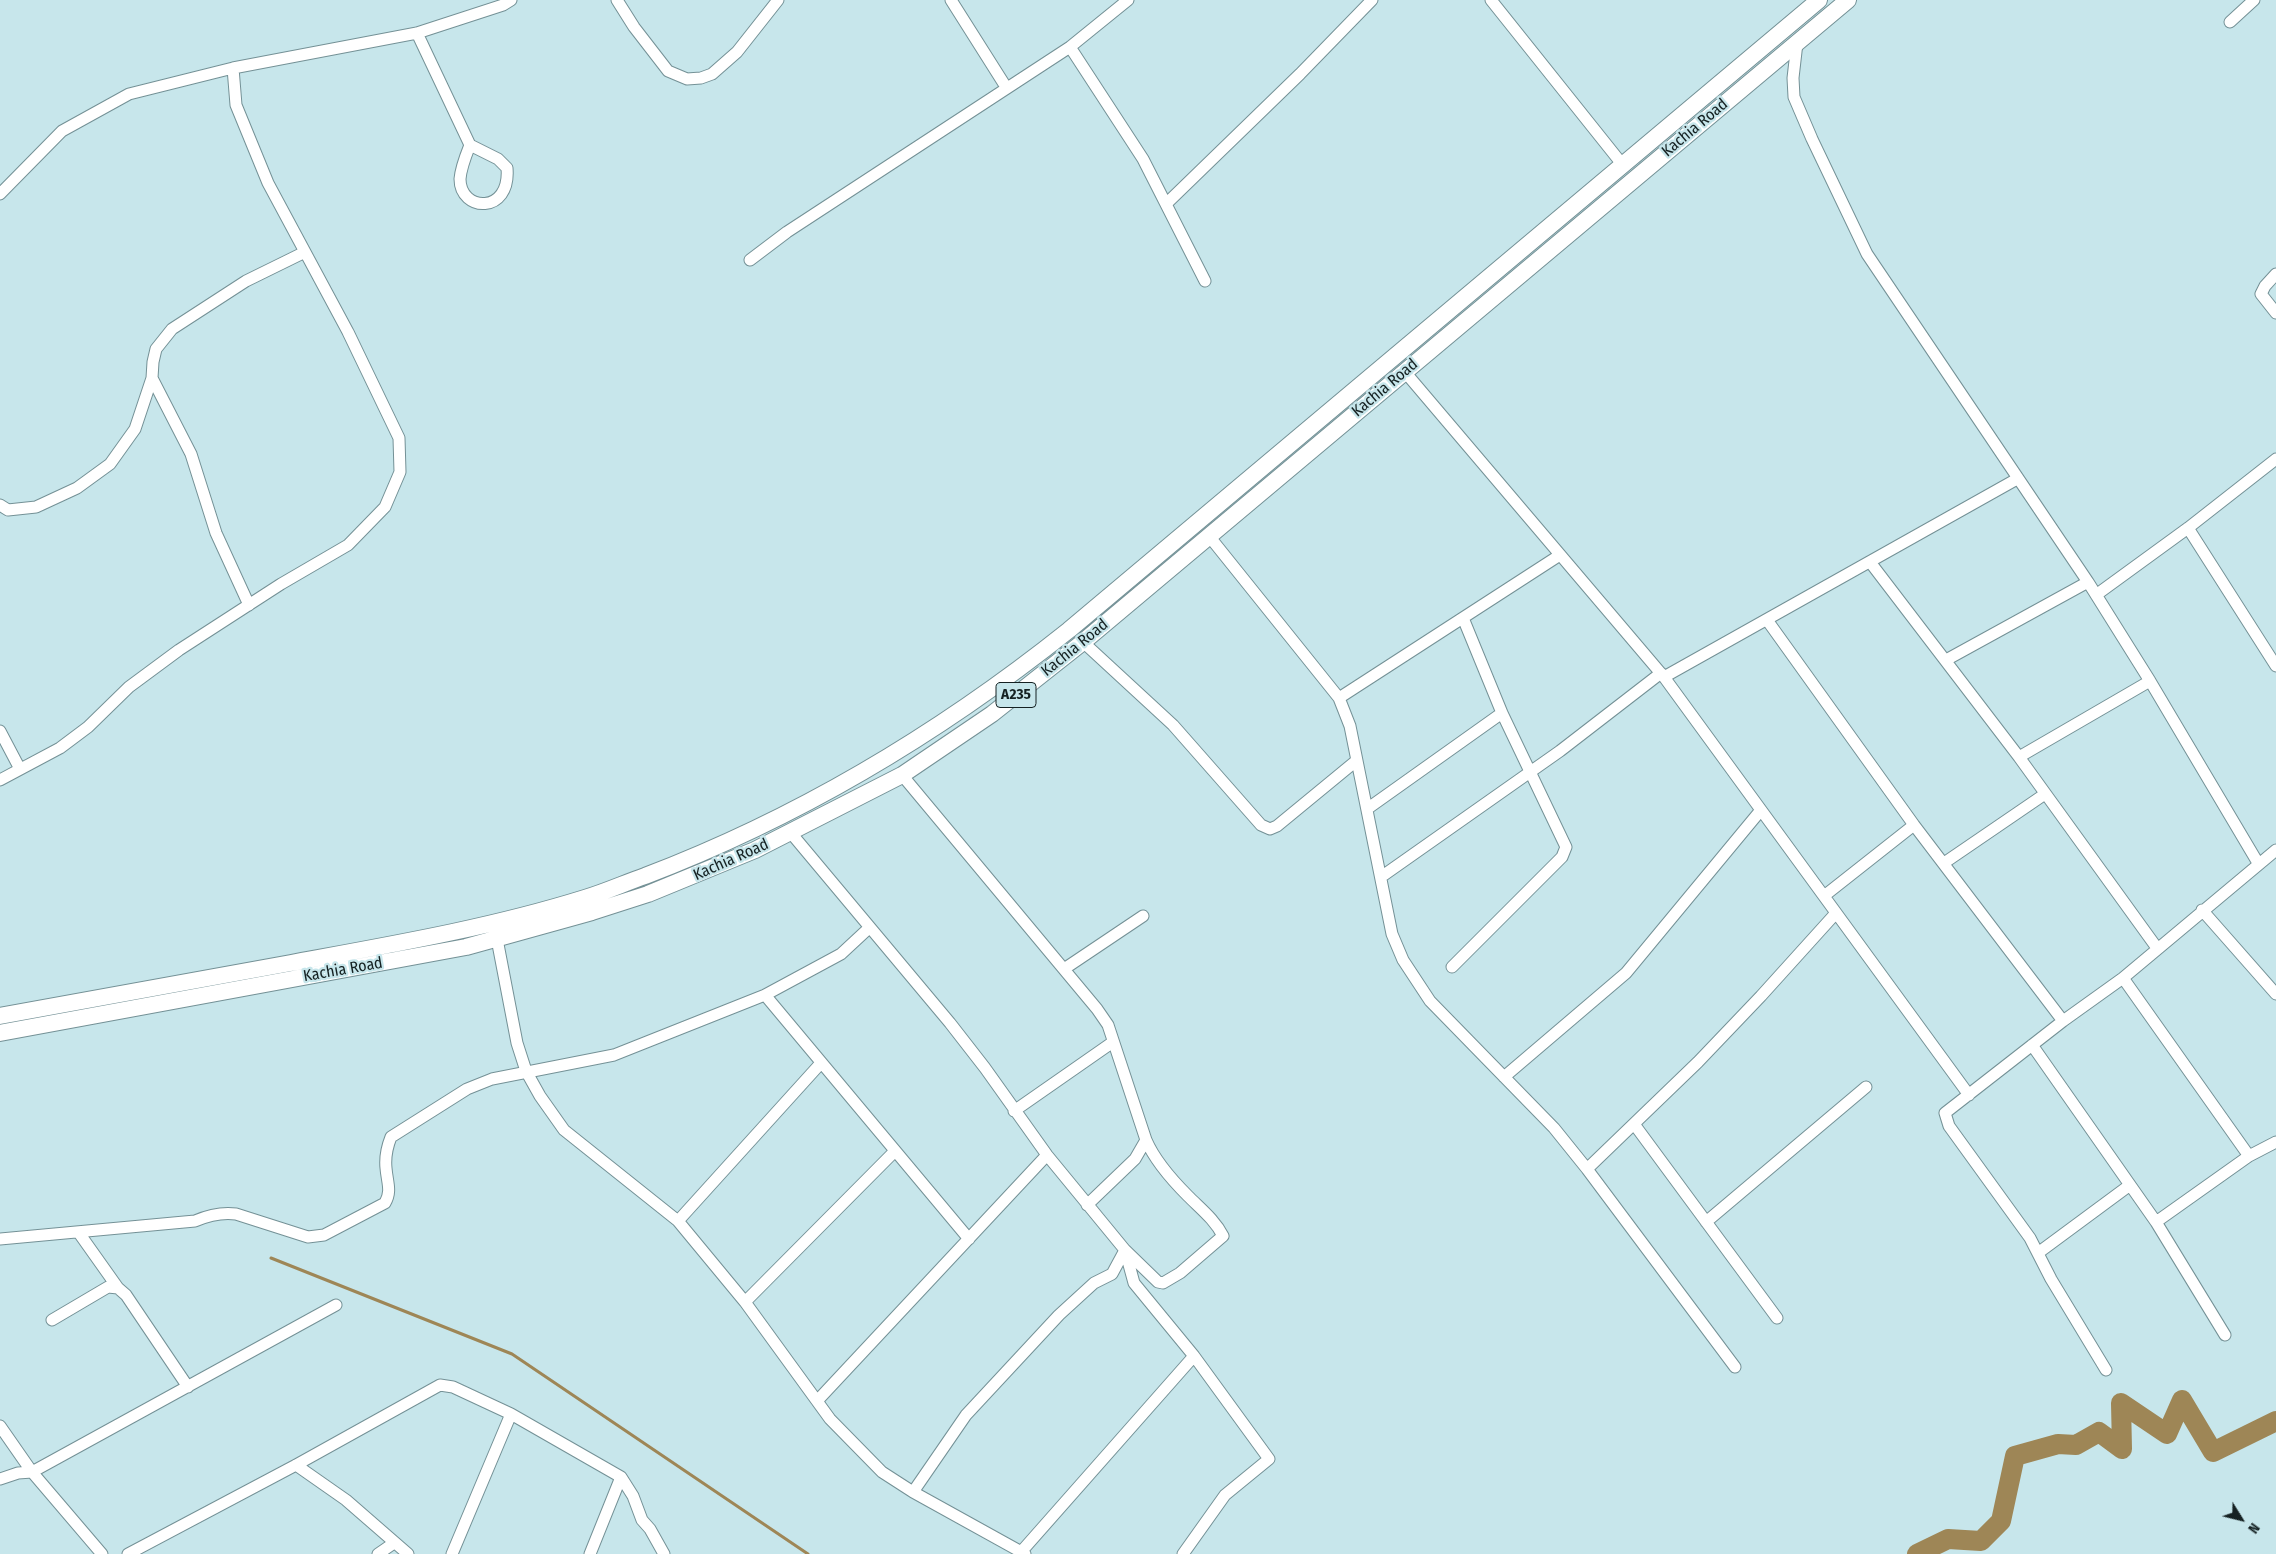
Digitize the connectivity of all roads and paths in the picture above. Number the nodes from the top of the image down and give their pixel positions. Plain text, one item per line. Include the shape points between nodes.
1 (512, 0) edge
2 (617, 0) edge
3 (778, 0) edge
4 (951, 0) edge
5 (1128, 0) edge
6 (1372, 0) edge
7 (1491, 0) edge
8 (1819, 0) edge
9 (1848, 0) edge
10 (2254, 0) edge
11 (2230, 22) dead end
12 (417, 33) junction
13 (1797, 42) junction
14 (1070, 47) junction
15 (233, 68) junction
16 (1006, 87) junction
17 (470, 144) junction
18 (1622, 164) junction
19 (0, 194) edge
20 (1166, 204) junction
21 (305, 252) junction
22 (750, 260) dead end
23 (2276, 274) edge
24 (1205, 280) dead end
25 (2276, 314) edge
26 (1404, 372) junction
27 (152, 378) junction
28 (2276, 460) edge
29 (2017, 479) junction
30 (0, 505) edge
31 (2188, 528) junction
32 (1209, 536) junction
33 (1560, 555) junction
34 (1870, 562) junction
35 (2088, 582) junction
36 (2096, 595) junction
37 (249, 605) junction
38 (1463, 618) junction
39 (1767, 620) junction
40 (1083, 642) junction
41 (1946, 660) junction
42 (2276, 666) edge
43 (1662, 675) junction
44 (2150, 681) junction
45 (1338, 698) junction
46 (1502, 713) junction
47 (0, 732) edge
48 (2019, 757) junction
49 (1356, 760) junction
50 (20, 769) junction
51 (1530, 772) junction
52 (902, 775) junction
53 (0, 780) edge
54 (2045, 794) junction
55 (1367, 809) junction
56 (1761, 810) junction
57 (1914, 825) junction
58 (791, 833) junction
59 (2276, 850) edge
60 (1944, 863) junction
61 (2258, 863) junction
62 (1381, 877) junction
63 (1824, 896) junction
64 (2202, 910) junction
65 (1836, 913) junction
66 (1143, 916) dead end
67 (869, 928) junction
68 (497, 939) junction
69 (2157, 948) junction
70 (1452, 967) dead end
71 (1064, 969) junction
72 (2122, 978) junction
73 (2276, 994) edge
74 (765, 995) junction
75 (0, 1016) edge
76 (2063, 1021) junction
77 (0, 1033) edge
78 (1112, 1042) junction
79 (2032, 1045) junction
80 (822, 1063) junction
81 (526, 1071) junction
82 (1504, 1077) junction
83 (1866, 1087) dead end
84 (1969, 1095) junction
85 (1014, 1111) junction
86 (1634, 1124) junction
87 (1146, 1140) junction
88 (2276, 1142) edge
89 (895, 1151) junction
90 (1047, 1155) junction
91 (2249, 1156) junction
92 (1588, 1169) junction
93 (2130, 1185) junction
94 (1087, 1205) junction
95 (678, 1221) junction
96 (1706, 1222) junction
97 (2156, 1222) junction
98 (79, 1233) junction
99 (0, 1239) edge
100 (970, 1239) junction
101 (1124, 1250) junction
102 (2038, 1253) junction
103 (118, 1288) junction
104 (745, 1302) junction
105 (336, 1305) dead end
106 (1777, 1318) dead end
107 (52, 1320) dead end
108 (2225, 1335) dead end
109 (1194, 1356) junction
110 (1736, 1367) dead end
111 (2106, 1370) dead end
112 (188, 1387) junction
113 (817, 1402) junction
114 (511, 1414) junction
115 (0, 1426) edge
116 (296, 1465) junction
117 (32, 1472) junction
118 (621, 1477) junction
119 (0, 1479) edge
120 (913, 1492) junction
121 (394, 1543) junction
122 (1023, 1553) edge
123 (102, 1554) edge
124 (128, 1554) edge
125 (378, 1554) edge
126 (408, 1554) edge
127 (452, 1554) edge
128 (590, 1554) edge
129 (664, 1554) edge
130 (1184, 1554) edge

1 - 12 street
2 - 3 street via 668,71 688,79 712,74 737,52
4 - 16 street
5 - 14 street
6 - 20 street
7 - 18 street
8 - 18 highway, Kachia Road / A235
9 - 13 highway, Kachia Road / A235
10 - 11 street
12 - 15 street
12 - 17 street
13 - 26 highway, Kachia Road / A235
13 - 29 street via 1792,78 1794,97 1867,254
14 - 16 street
14 - 20 street via 1143,159
15 - 19 street via 129,94 62,131
15 - 21 street via 236,105 268,183
16 - 22 street
17 - 17 street via 498,159 507,168 508,182 501,197 490,204 476,203 464,193 460,180
18 - 75 highway, Kachia Road / A235 via 1018,671 909,745 819,798 679,863 586,898 510,919 389,945
20 - 24 street
21 - 27 street via 246,281 172,329 156,349
21 - 37 street via 399,438 400,472 385,507 348,545
23 - 25 street via 2261,294
26 - 32 highway, Kachia Road / A235
26 - 33 street
27 - 30 street via 135,429 110,464 77,488 36,508 8,510
27 - 37 street via 191,454 216,533
28 - 31 street
29 - 34 street
29 - 35 street
31 - 36 street
31 - 42 street
32 - 40 highway, Kachia Road / A235
32 - 45 street
33 - 38 street
33 - 43 street
34 - 39 street
34 - 41 street
35 - 36 street
35 - 41 street
36 - 44 street
37 - 50 street via 129,687 88,727 60,748
38 - 45 street
38 - 46 street
39 - 43 street
39 - 57 street
40 - 49 street via 1172,724 1261,825 1270,829
40 - 52 highway, Kachia Road / A235 via 992,714
41 - 48 street
43 - 51 street
43 - 56 street
44 - 48 street
44 - 61 street
45 - 49 street via 1350,726
46 - 51 street
46 - 55 street
47 - 50 street
48 - 54 street
49 - 55 street
50 - 53 street
51 - 62 street
51 - 70 street via 1566,847 1562,856
52 - 58 highway, Kachia Road / A235
52 - 71 street
54 - 60 street
54 - 69 street
55 - 62 street
56 - 63 street
56 - 82 street via 1626,973
57 - 60 street
57 - 63 street
58 - 67 street
58 - 68 highway, Kachia Road / A235 via 648,894
59 - 61 street
60 - 76 street
61 - 64 street
62 - 82 street via 1392,934 1403,960 1430,1001
63 - 65 street
64 - 69 street
64 - 73 street
65 - 84 street
65 - 86 street via 1698,1062
66 - 71 street
67 - 74 street via 842,954
67 - 85 street via 950,1023
68 - 77 highway, Kachia Road / A235 via 466,948
68 - 81 street via 517,1042
69 - 72 street
71 - 78 street via 1108,1025
72 - 76 street
72 - 91 street
74 - 80 street
74 - 81 street via 614,1055
76 - 79 street
78 - 85 street
78 - 87 street
79 - 84 street
79 - 93 street
80 - 89 street
80 - 95 street
81 - 95 street via 564,1130
81 - 98 street via 467,1089 391,1137 387,1146 386,1168 390,1194 385,1203 324,1235 308,1237 226,1213 195,1221
82 - 92 street via 1554,1128
83 - 96 street
84 - 102 street via 1948,1109 1944,1113 1945,1119
85 - 90 street
86 - 92 street
86 - 96 street
87 - 94 street via 1135,1159
87 - 101 street via 1153,1155 1223,1236 1180,1273 1163,1283
88 - 91 street
89 - 100 street
89 - 104 street
90 - 94 street
90 - 100 street
91 - 97 street
92 - 110 street
93 - 97 street
93 - 102 street
94 - 101 street
95 - 104 street
96 - 106 street
97 - 108 street
98 - 99 street
98 - 103 street
100 - 113 street
101 - 109 street via 1134,1283
101 - 120 street via 1112,1274 1094,1283 1059,1315 966,1415
102 - 111 street
103 - 107 street via 108,1287
103 - 112 street
104 - 113 street
105 - 112 street
109 - 122 street
109 - 130 street via 1269,1459 1226,1495
112 - 117 street
113 - 120 street via 882,1472
114 - 116 street via 453,1387 440,1385
114 - 118 street
114 - 127 street
115 - 117 street
116 - 121 street via 346,1500
116 - 124 street
117 - 119 street
117 - 123 street
118 - 128 street
118 - 129 street via 642,1520
120 - 122 street
121 - 125 street
121 - 126 street

